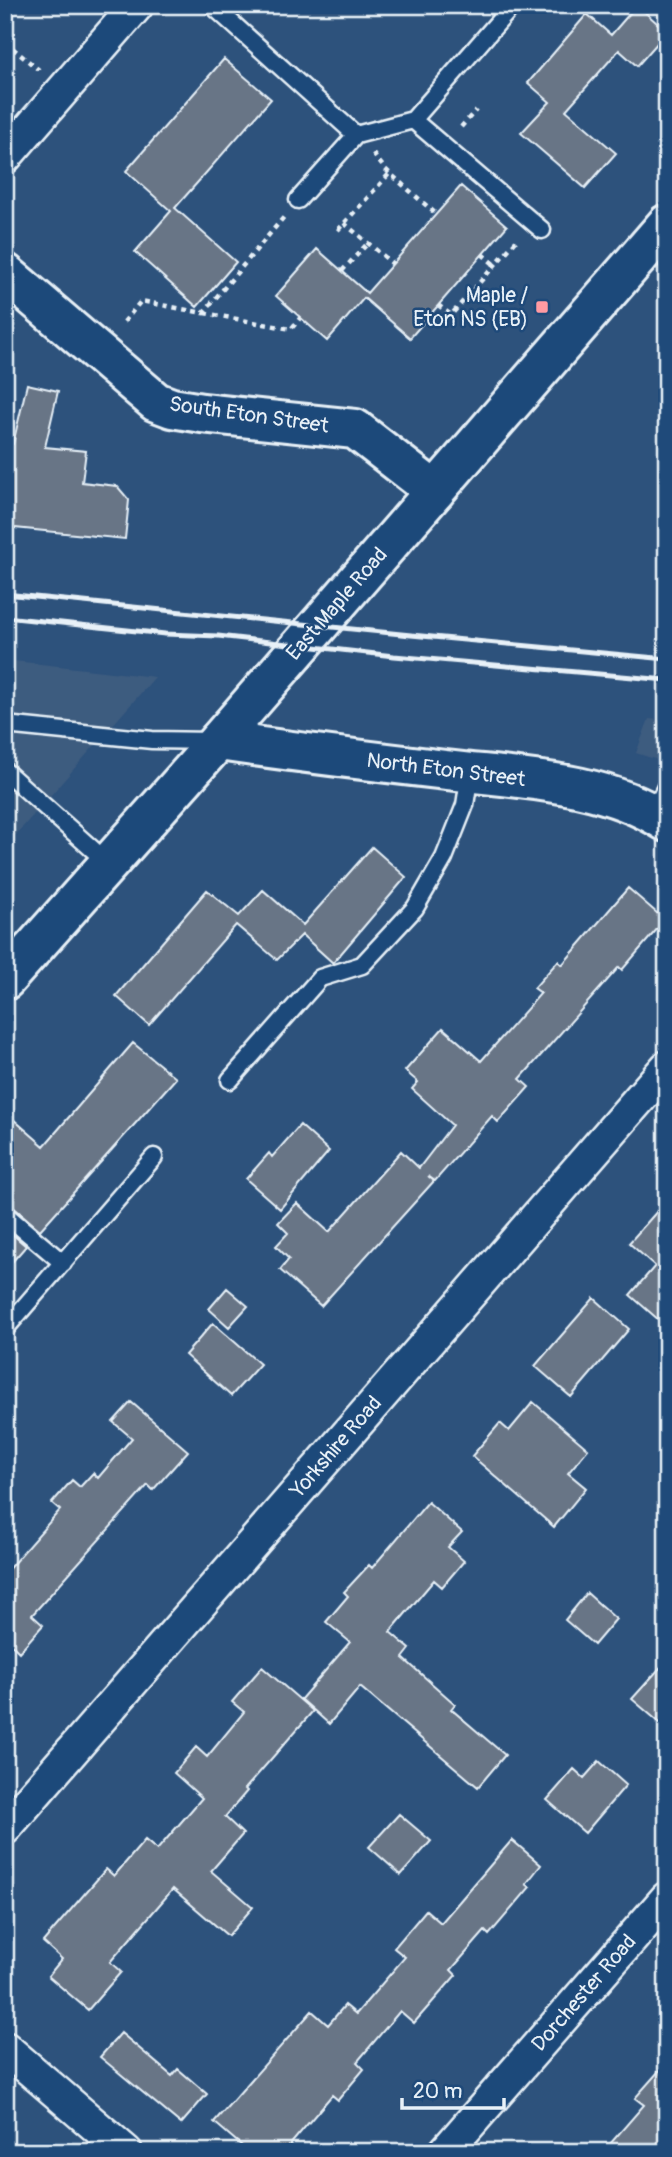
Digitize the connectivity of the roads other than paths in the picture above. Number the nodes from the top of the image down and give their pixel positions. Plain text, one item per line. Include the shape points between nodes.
1 (137, 5) edge
2 (212, 5) edge
3 (513, 5) edge
4 (414, 120) junction
5 (356, 135) junction
6 (5, 157) edge
7 (298, 200) road end
8 (667, 224) edge
9 (542, 230) dead end
10 (5, 272) edge
11 (435, 491) junction
12 (5, 726) edge
13 (218, 741) junction
14 (5, 771) edge
15 (470, 773) junction
16 (662, 807) edge
17 (108, 863) junction
18 (5, 980) edge
19 (667, 1067) edge
20 (230, 1080) dead end
21 (154, 1157) dead end
22 (5, 1214) edge
23 (63, 1263) junction
24 (5, 1329) edge
25 (5, 1828) edge
26 (667, 1898) edge
27 (5, 2048) edge
28 (125, 2152) edge
29 (445, 2152) edge

1 - 6 street
2 - 5 lane
3 - 4 lane
4 - 5 lane
4 - 9 lane
5 - 7 lane
8 - 11 main road, East Maple Road
10 - 11 main road, South Eton Street via 156,402 202,413 355,429
11 - 13 main road, East Maple Road
12 - 13 lane via 152,740
13 - 15 main road, North Eton Street
13 - 17 main road, East Maple Road
14 - 17 lane
15 - 16 main road, North Eton Street via 561,784
15 - 20 lane via 465,805 444,858 415,908 362,965 320,978
17 - 18 main road, East Maple Road
19 - 25 street, Yorkshire Road
21 - 23 lane
22 - 23 lane
23 - 24 lane
26 - 29 street, Dorchester Road
27 - 28 street

